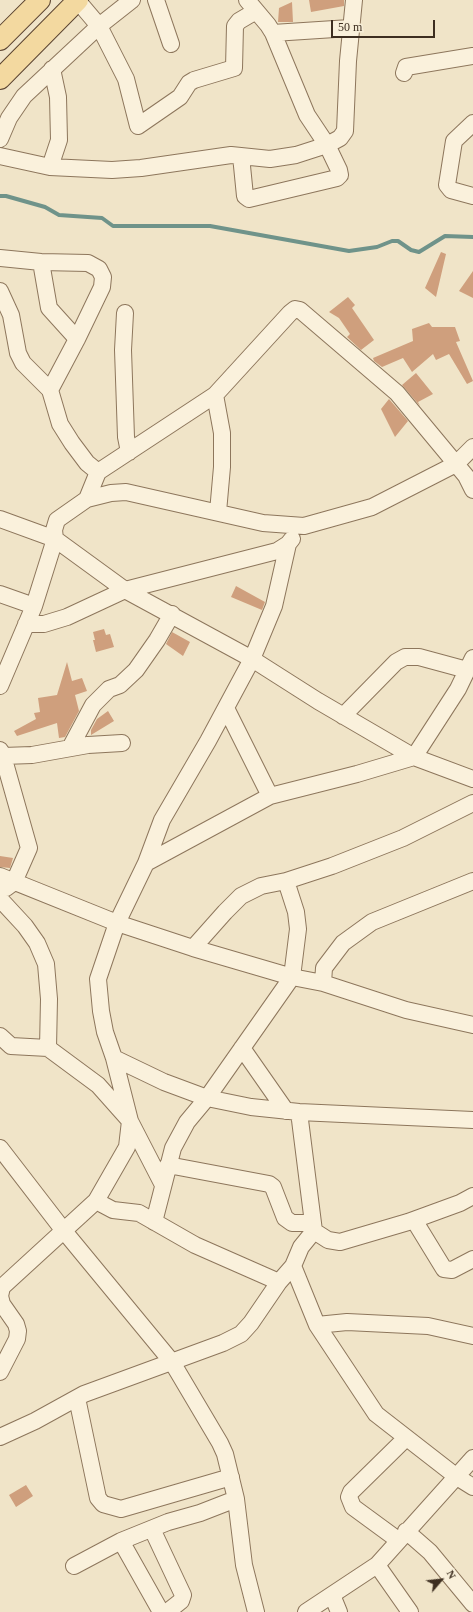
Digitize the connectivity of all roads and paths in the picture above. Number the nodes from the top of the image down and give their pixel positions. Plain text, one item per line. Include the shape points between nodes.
1 (40, 0) edge
2 (78, 0) edge
3 (132, 0) edge
4 (156, 0) edge
5 (354, 0) edge
6 (252, 6) edge
7 (99, 26) junction
8 (350, 28) junction
9 (273, 33) junction
10 (0, 40) edge
11 (171, 44) dead end
12 (473, 56) edge
13 (52, 69) junction
14 (404, 73) dead end
15 (0, 79) edge
16 (473, 123) edge
17 (0, 139) edge
18 (327, 145) junction
19 (0, 156) edge
20 (241, 156) junction
21 (50, 167) junction
22 (473, 196) edge
23 (0, 258) edge
24 (41, 262) junction
25 (0, 292) edge
26 (125, 313) dead end
27 (77, 339) junction
28 (50, 390) junction
29 (215, 395) junction
30 (473, 447) edge
31 (129, 452) junction
32 (456, 464) junction
33 (98, 472) junction
34 (471, 480) edge
35 (87, 499) junction
36 (218, 512) junction
37 (0, 519) edge
38 (304, 526) junction
39 (55, 539) junction
40 (288, 544) junction
41 (125, 590) junction
42 (0, 594) edge
43 (34, 606) junction
44 (172, 614) junction
45 (26, 624) junction
46 (252, 659) junction
47 (470, 664) edge
48 (0, 686) edge
49 (226, 708) junction
50 (343, 716) junction
51 (122, 743) dead end
52 (70, 748) junction
53 (2, 753) edge
54 (414, 757) junction
55 (473, 779) edge
56 (270, 796) junction
57 (473, 803) edge
58 (146, 863) junction
59 (7, 879) edge
60 (286, 881) junction
61 (473, 881) edge
62 (0, 892) edge
63 (0, 899) edge
64 (117, 923) junction
65 (193, 948) junction
66 (292, 977) junction
67 (323, 983) junction
68 (473, 1025) edge
69 (0, 1036) edge
70 (48, 1048) junction
71 (242, 1048) junction
72 (114, 1058) junction
73 (207, 1098) junction
74 (292, 1111) junction
75 (473, 1120) edge
76 (130, 1121) junction
77 (0, 1148) edge
78 (168, 1165) junction
79 (163, 1185) junction
80 (473, 1196) edge
81 (96, 1202) junction
82 (414, 1220) junction
83 (154, 1222) junction
84 (313, 1227) junction
85 (64, 1231) junction
86 (473, 1259) edge
87 (293, 1266) junction
88 (279, 1282) junction
89 (317, 1325) junction
90 (473, 1336) edge
91 (172, 1362) junction
92 (0, 1372) edge
93 (77, 1398) junction
94 (0, 1437) edge
95 (406, 1438) junction
96 (473, 1458) edge
97 (231, 1477) junction
98 (457, 1477) junction
99 (473, 1487) edge
100 (236, 1499) junction
101 (152, 1529) junction
102 (402, 1536) junction
103 (121, 1541) junction
104 (377, 1565) junction
105 (74, 1566) dead end
106 (332, 1595) junction
107 (473, 1604) edge
108 (161, 1612) edge
109 (167, 1612) edge
110 (256, 1612) edge
111 (306, 1612) edge
112 (339, 1612) edge
113 (410, 1612) edge

1 - 10 main road
2 - 7 street
2 - 15 main road
3 - 7 street
4 - 11 street
5 - 8 street
6 - 7 street via 235,26 234,68 189,83 180,97 138,126 126,79
6 - 9 street
7 - 13 street
8 - 9 street
8 - 18 street via 345,131 340,138
9 - 18 street via 307,115
12 - 14 street via 406,67
13 - 17 street via 24,96 9,118
13 - 21 street via 58,97 59,140
16 - 22 street via 454,141 447,186 451,190
18 - 20 street via 296,155 270,159
18 - 20 street via 339,170 340,175 337,178 249,199 245,196
19 - 21 street
20 - 21 street via 231,155 112,170
23 - 24 street
24 - 27 street via 49,308
24 - 27 street via 88,263 99,269 103,277 102,288
25 - 28 street via 13,321 20,358
26 - 31 street via 123,350 126,437
27 - 28 street
28 - 33 street via 60,424 87,462
29 - 31 street
29 - 32 street via 290,313 295,309 300,310 397,393
29 - 36 street via 222,440
30 - 32 street
31 - 33 street
32 - 34 street
32 - 38 street via 372,507
33 - 35 street
35 - 36 street via 126,492
35 - 39 street via 57,520
36 - 38 street via 263,523
37 - 39 street
38 - 40 street
39 - 41 street
39 - 43 street
40 - 41 street via 277,551
40 - 46 street via 274,606
41 - 44 street
41 - 45 street via 67,617 44,624
42 - 43 street
43 - 45 street
44 - 46 street
44 - 52 street via 136,670 120,686 109,689 93,705
45 - 48 street
46 - 49 street
46 - 50 street
47 - 50 street via 405,657 396,662
47 - 54 street via 458,689
49 - 56 street
49 - 58 street via 162,820
50 - 54 street
51 - 52 street
52 - 53 street via 32,755
53 - 59 street via 29,848
54 - 55 street
54 - 56 street
56 - 58 street
57 - 60 street via 402,838
58 - 64 street
59 - 62 street
59 - 64 street
60 - 65 street via 261,886 241,896
60 - 66 street via 296,912 298,929
61 - 67 street via 372,922 343,943 324,968
63 - 70 street via 25,926 37,943 46,964 49,999
64 - 65 street
64 - 72 street via 98,979 102,1018
65 - 66 street
66 - 67 street
66 - 71 street
67 - 68 street via 406,1010
69 - 70 street via 11,1046
70 - 76 street via 98,1086
71 - 73 street
71 - 74 street
72 - 73 street via 164,1082
72 - 76 street
73 - 74 street via 251,1107
73 - 78 street via 187,1122 173,1148
74 - 75 street
74 - 84 street
76 - 79 street
76 - 81 street via 127,1147
77 - 85 street
78 - 79 street
78 - 84 street via 269,1184 273,1187 285,1218 292,1223
79 - 83 street
80 - 82 street
81 - 83 street via 114,1210 139,1213
81 - 85 street
82 - 84 street via 340,1242 328,1240
82 - 86 street via 444,1269 452,1270
83 - 88 street via 196,1245
84 - 87 street
85 - 91 street
85 - 92 street via 2,1287 2,1304 18,1331 17,1339
87 - 88 street
87 - 89 street
88 - 91 street via 241,1334
89 - 90 street via 347,1322 428,1326
89 - 95 street via 376,1414
91 - 93 street
91 - 97 street via 220,1443
93 - 94 street
93 - 97 street via 98,1498 103,1504 121,1509
95 - 98 street
95 - 102 street via 351,1492 349,1497 353,1507
96 - 98 street
97 - 100 street
98 - 99 street
98 - 102 street
100 - 101 street
100 - 110 street via 244,1565
101 - 103 street
101 - 109 street via 183,1595 175,1607
102 - 104 street
102 - 107 street via 430,1552
103 - 105 street
103 - 108 street
104 - 106 street
104 - 113 street
106 - 111 street
106 - 112 street

